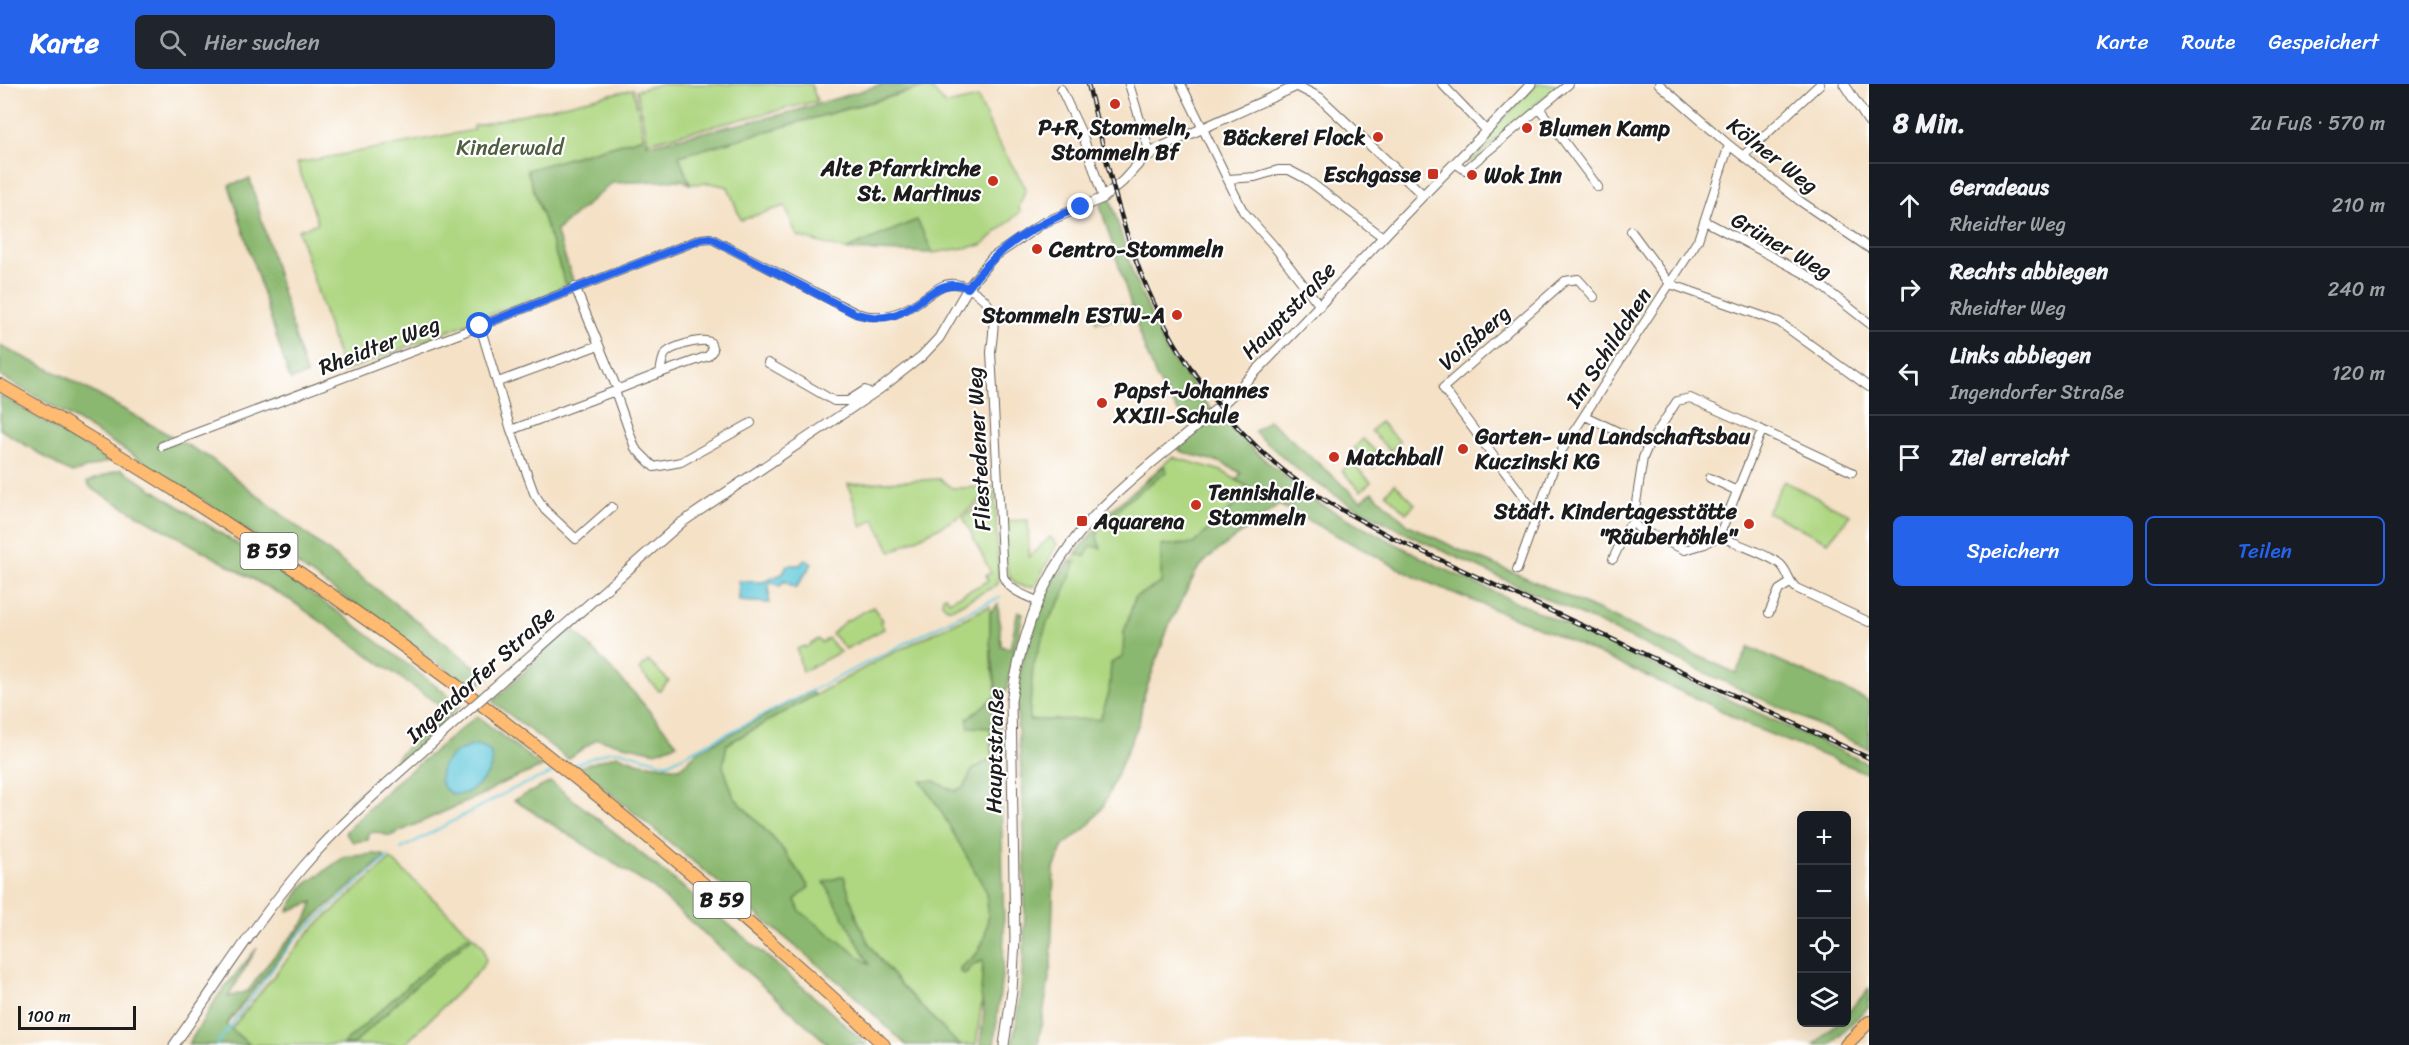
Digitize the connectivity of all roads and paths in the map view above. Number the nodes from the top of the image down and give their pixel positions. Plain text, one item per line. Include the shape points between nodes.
1 (1129, 84) edge
2 (1181, 84) edge
3 (1442, 84) edge
4 (1531, 84) edge
5 (1569, 84) edge
6 (1659, 84) edge
7 (1820, 84) edge
8 (1844, 84) edge
9 (1297, 85) edge
10 (1061, 89) dead end
11 (1539, 108) junction
12 (1869, 122) edge
13 (1202, 128) junction
14 (1486, 130) junction
15 (1729, 145) junction
16 (1150, 153) junction
17 (1744, 155) junction
18 (1455, 163) junction
19 (1229, 179) junction
20 (1598, 187) dead end
21 (1423, 195) junction
22 (1103, 198) junction
23 (1705, 221) junction
24 (1632, 231) dead end
25 (1383, 237) junction
26 (1869, 248) edge
27 (1670, 284) junction
28 (575, 287) junction
29 (968, 288) junction
30 (1594, 297) dead end
31 (1320, 306) junction
32 (1869, 323) edge
33 (480, 326) junction
34 (599, 345) junction
35 (768, 363) dead end
36 (660, 373) junction
37 (498, 382) junction
38 (0, 385) edge
39 (1869, 387) edge
40 (617, 390) junction
41 (872, 394) junction
42 (1584, 416) junction
43 (751, 423) dead end
44 (511, 430) junction
45 (1762, 430) junction
46 (162, 446) dead end
47 (1648, 446) junction
48 (1852, 472) dead end
49 (1710, 478) dead end
50 (1737, 490) junction
51 (612, 507) dead end
52 (1537, 515) junction
53 (1634, 522) junction
54 (1719, 536) junction
55 (1613, 559) dead end
56 (1517, 570) dead end
57 (1790, 583) junction
58 (1037, 601) junction
59 (1768, 613) dead end
60 (1869, 622) edge
61 (1869, 1022) edge
62 (174, 1045) edge
63 (884, 1045) edge
64 (1004, 1045) edge
65 (1846, 1045) edge

1 - 16 street
2 - 13 street
3 - 14 street
4 - 14 street, Hauptstraße
5 - 11 street
6 - 15 street, Kölner Weg
7 - 17 street
8 - 12 street
9 - 13 street, Ingendorfer Straße
9 - 21 street via 1320,98
10 - 22 street via 1083,136
11 - 18 street via 1465,170
11 - 20 street
13 - 16 street, Ingendorfer Straße
13 - 19 street
14 - 18 street, Hauptstraße
15 - 17 street, Kölner Weg
15 - 23 street, Im Schildchen
16 - 22 street, Ingendorfer Straße
17 - 26 street, Kölner Weg via 1800,201
18 - 21 street, Hauptstraße
19 - 25 street via 1290,170
19 - 31 street via 1243,211
21 - 25 street, Hauptstraße
22 - 29 street, Ingendorfer Straße via 1052,219 1006,247
23 - 27 street, Im Schildchen
23 - 32 street, Grüner Weg via 1809,276
24 - 27 street
25 - 31 street, Hauptstraße
27 - 39 street via 1779,322
27 - 42 street, Im Schildchen
28 - 29 street, Rheidter Weg via 710,238 856,314 870,317 897,315 944,285
28 - 33 street, Rheidter Weg
28 - 34 street
29 - 41 street, Ingendorfer Straße via 932,345
29 - 58 street, Fliestedener Weg via 992,306 995,320 992,352 1003,576 1006,585
30 - 52 street, Voißberg via 1578,279 1565,281 1443,388
31 - 58 street, Hauptstraße via 1229,397 1103,508 1062,557
33 - 37 street
33 - 46 street, Rheidter Weg
34 - 37 street
34 - 40 street
35 - 41 street, Ingendorfer Straße via 834,401 848,401 865,390
36 - 36 street via 664,355 669,351 696,340 710,342 713,350 708,356
36 - 40 street
37 - 44 street
38 - 63 main road, B 59 via 142,468 294,568 450,680 717,895
40 - 43 street via 635,448 654,467 681,462
40 - 44 street
41 - 62 street, Ingendorfer Straße, bridge via 681,523 348,819 304,866 240,949
42 - 47 street
42 - 52 street, Im Schildchen via 1558,456
44 - 51 street via 534,493 545,510 576,539
45 - 47 street via 1690,398 1677,401
45 - 48 street
45 - 50 street
47 - 53 street
49 - 50 street
50 - 54 street
52 - 56 street, Im Schildchen
53 - 54 street via 1639,529 1685,550
53 - 55 street
54 - 57 street via 1779,563
57 - 59 street via 1779,590
57 - 60 street
58 - 64 street, Hauptstraße via 1011,701 1015,940
61 - 65 main road

